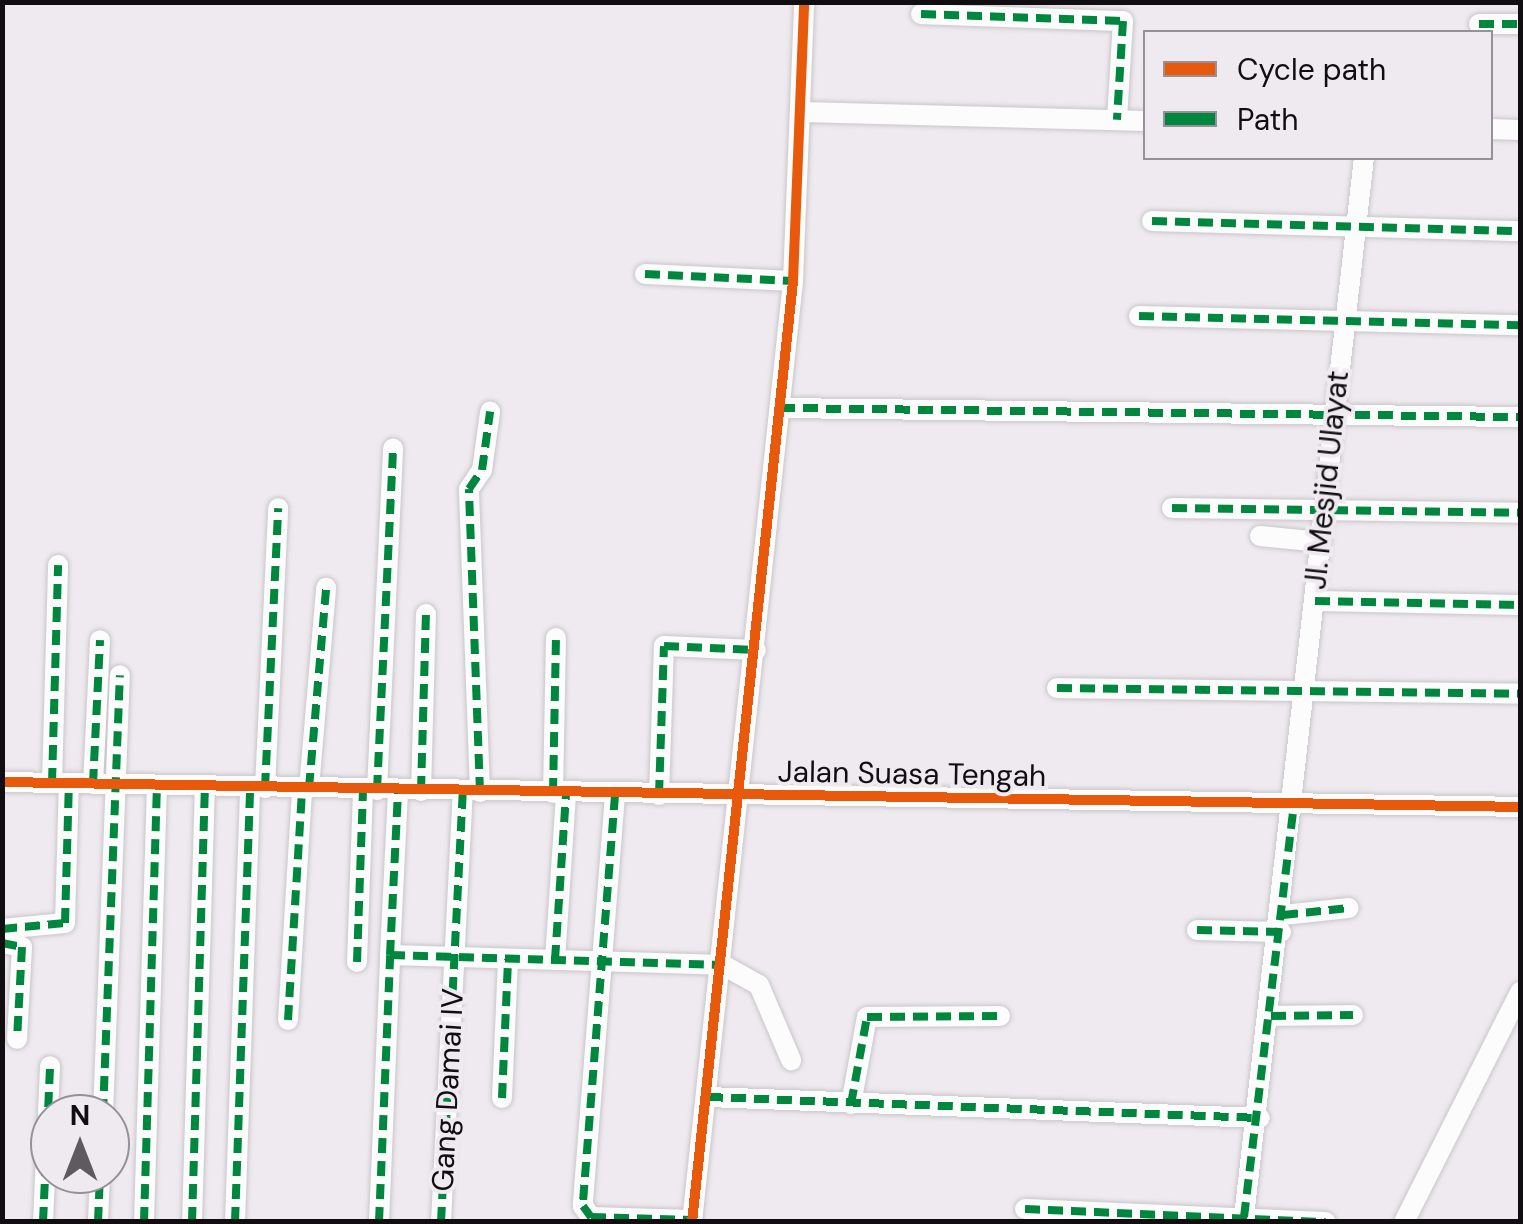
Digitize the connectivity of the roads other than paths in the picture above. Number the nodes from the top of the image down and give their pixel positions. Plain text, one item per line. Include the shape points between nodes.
1 (804, 2) edge
2 (920, 14) dead end
3 (1479, 20) edge
4 (1520, 24) edge
5 (803, 112) junction
6 (1118, 120) junction
7 (1143, 121) edge
8 (1493, 129) edge
9 (1520, 130) edge
10 (1364, 160) edge
11 (1152, 221) dead end
12 (1355, 227) junction
13 (1520, 231) edge
14 (644, 274) dead end
15 (793, 281) junction
16 (1139, 316) dead end
17 (1344, 320) junction
18 (1520, 325) edge
19 (780, 408) junction
20 (490, 412) dead end
21 (1336, 414) junction
22 (1520, 417) edge
23 (393, 448) dead end
24 (1325, 507) junction
25 (278, 508) dead end
26 (1172, 508) dead end
27 (1520, 513) edge
28 (1260, 536) dead end
29 (1321, 542) junction
30 (58, 565) dead end
31 (326, 588) dead end
32 (1315, 601) junction
33 (1520, 605) edge
34 (426, 614) dead end
35 (556, 638) dead end
36 (100, 640) dead end
37 (749, 649) junction
38 (120, 675) dead end
39 (1058, 688) dead end
40 (1306, 694) junction
41 (1520, 694) edge
42 (2, 782) edge
43 (61, 783) junction
44 (93, 784) junction
45 (116, 784) junction
46 (157, 785) junction
47 (204, 786) junction
48 (258, 788) junction
49 (306, 788) junction
50 (380, 790) junction
51 (420, 790) junction
52 (472, 792) junction
53 (559, 794) junction
54 (615, 795) junction
55 (659, 795) junction
56 (738, 797) junction
57 (1294, 802) junction
58 (1520, 807) edge
59 (1349, 908) dead end
60 (1282, 924) junction
61 (2, 929) edge
62 (1197, 930) dead end
63 (2, 944) edge
64 (390, 955) junction
65 (600, 956) junction
66 (455, 958) junction
67 (508, 959) junction
68 (556, 960) junction
69 (357, 962) dead end
70 (723, 965) junction
71 (1520, 992) edge
72 (1353, 1015) dead end
73 (1000, 1016) dead end
74 (1272, 1016) junction
75 (288, 1020) dead end
76 (17, 1039) dead end
77 (792, 1060) dead end
78 (50, 1066) dead end
79 (104, 1094) edge
80 (708, 1097) junction
81 (502, 1098) dead end
82 (851, 1104) junction
83 (1260, 1118) junction
84 (99, 1194) edge
85 (1025, 1209) dead end
86 (1244, 1217) junction
87 (692, 1221) edge
88 (43, 1222) edge
89 (98, 1222) edge
90 (144, 1222) edge
91 (192, 1222) edge
92 (235, 1222) edge
93 (379, 1222) edge
94 (440, 1222) edge
95 (1326, 1222) edge
96 (1404, 1222) edge

1 - 5 street
2 - 6 street via 1123,21
3 - 4 street
5 - 6 street
5 - 15 street
6 - 7 street
8 - 9 street
10 - 12 street, Jl. Mesjid Ulayat
11 - 12 street
12 - 13 street
12 - 17 street, Jl. Mesjid Ulayat
14 - 15 street
15 - 19 street
16 - 17 street
17 - 18 street
17 - 21 street, Jl. Mesjid Ulayat
19 - 21 street
19 - 37 street
20 - 52 street, Gang Damai IV via 484,463 469,489
21 - 22 street
21 - 24 street, Jl. Mesjid Ulayat
23 - 50 street
24 - 26 street
24 - 27 street
24 - 29 street, Jl. Mesjid Ulayat
25 - 48 street
28 - 29 street
29 - 32 street, Jl. Mesjid Ulayat
30 - 43 street
31 - 49 street
32 - 33 street
32 - 40 street, Jl. Mesjid Ulayat
34 - 51 street
35 - 53 street
36 - 44 street
37 - 55 street via 662,650
37 - 56 street
38 - 45 street
39 - 40 street
40 - 41 street
40 - 57 street, Jl. Mesjid Ulayat
42 - 43 street, Jalan Suasa Tengah
43 - 44 street, Jalan Suasa Tengah
43 - 61 street via 65,923
44 - 45 street, Jalan Suasa Tengah
45 - 46 street, Jalan Suasa Tengah
45 - 79 street
46 - 47 street, Jalan Suasa Tengah
46 - 90 street
47 - 48 street, Jalan Suasa Tengah
47 - 91 street
48 - 49 street, Jalan Suasa Tengah
48 - 92 street
49 - 50 street, Jalan Suasa Tengah
49 - 75 street
50 - 51 street, Jalan Suasa Tengah
50 - 64 street
50 - 69 street
51 - 52 street, Jalan Suasa Tengah
52 - 53 street, Jalan Suasa Tengah
52 - 66 street, Gang Damai IV
53 - 54 street, Jalan Suasa Tengah
53 - 68 street
54 - 55 street, Jalan Suasa Tengah
54 - 65 street
55 - 56 street, Jalan Suasa Tengah
56 - 57 street, Jalan Suasa Tengah
56 - 70 street
57 - 58 street, Jalan Suasa Tengah
57 - 60 street, Jl. Mesjid Ulayat
59 - 60 street
60 - 62 street
60 - 74 street, Jl. Mesjid Ulayat
63 - 76 street via 22,947
64 - 66 street
64 - 93 street
65 - 68 street
65 - 70 street
65 - 87 street via 582,1206 591,1217
66 - 67 street
66 - 94 street, Gang Damai IV
67 - 68 street
67 - 81 street
70 - 77 street via 759,984
70 - 80 street
71 - 96 street
72 - 74 street
73 - 82 street via 867,1017
74 - 83 street, Jl. Mesjid Ulayat
78 - 88 street
80 - 82 street
80 - 87 street
82 - 83 street
83 - 86 street, Jl. Mesjid Ulayat
84 - 89 street
85 - 86 street
86 - 95 street

